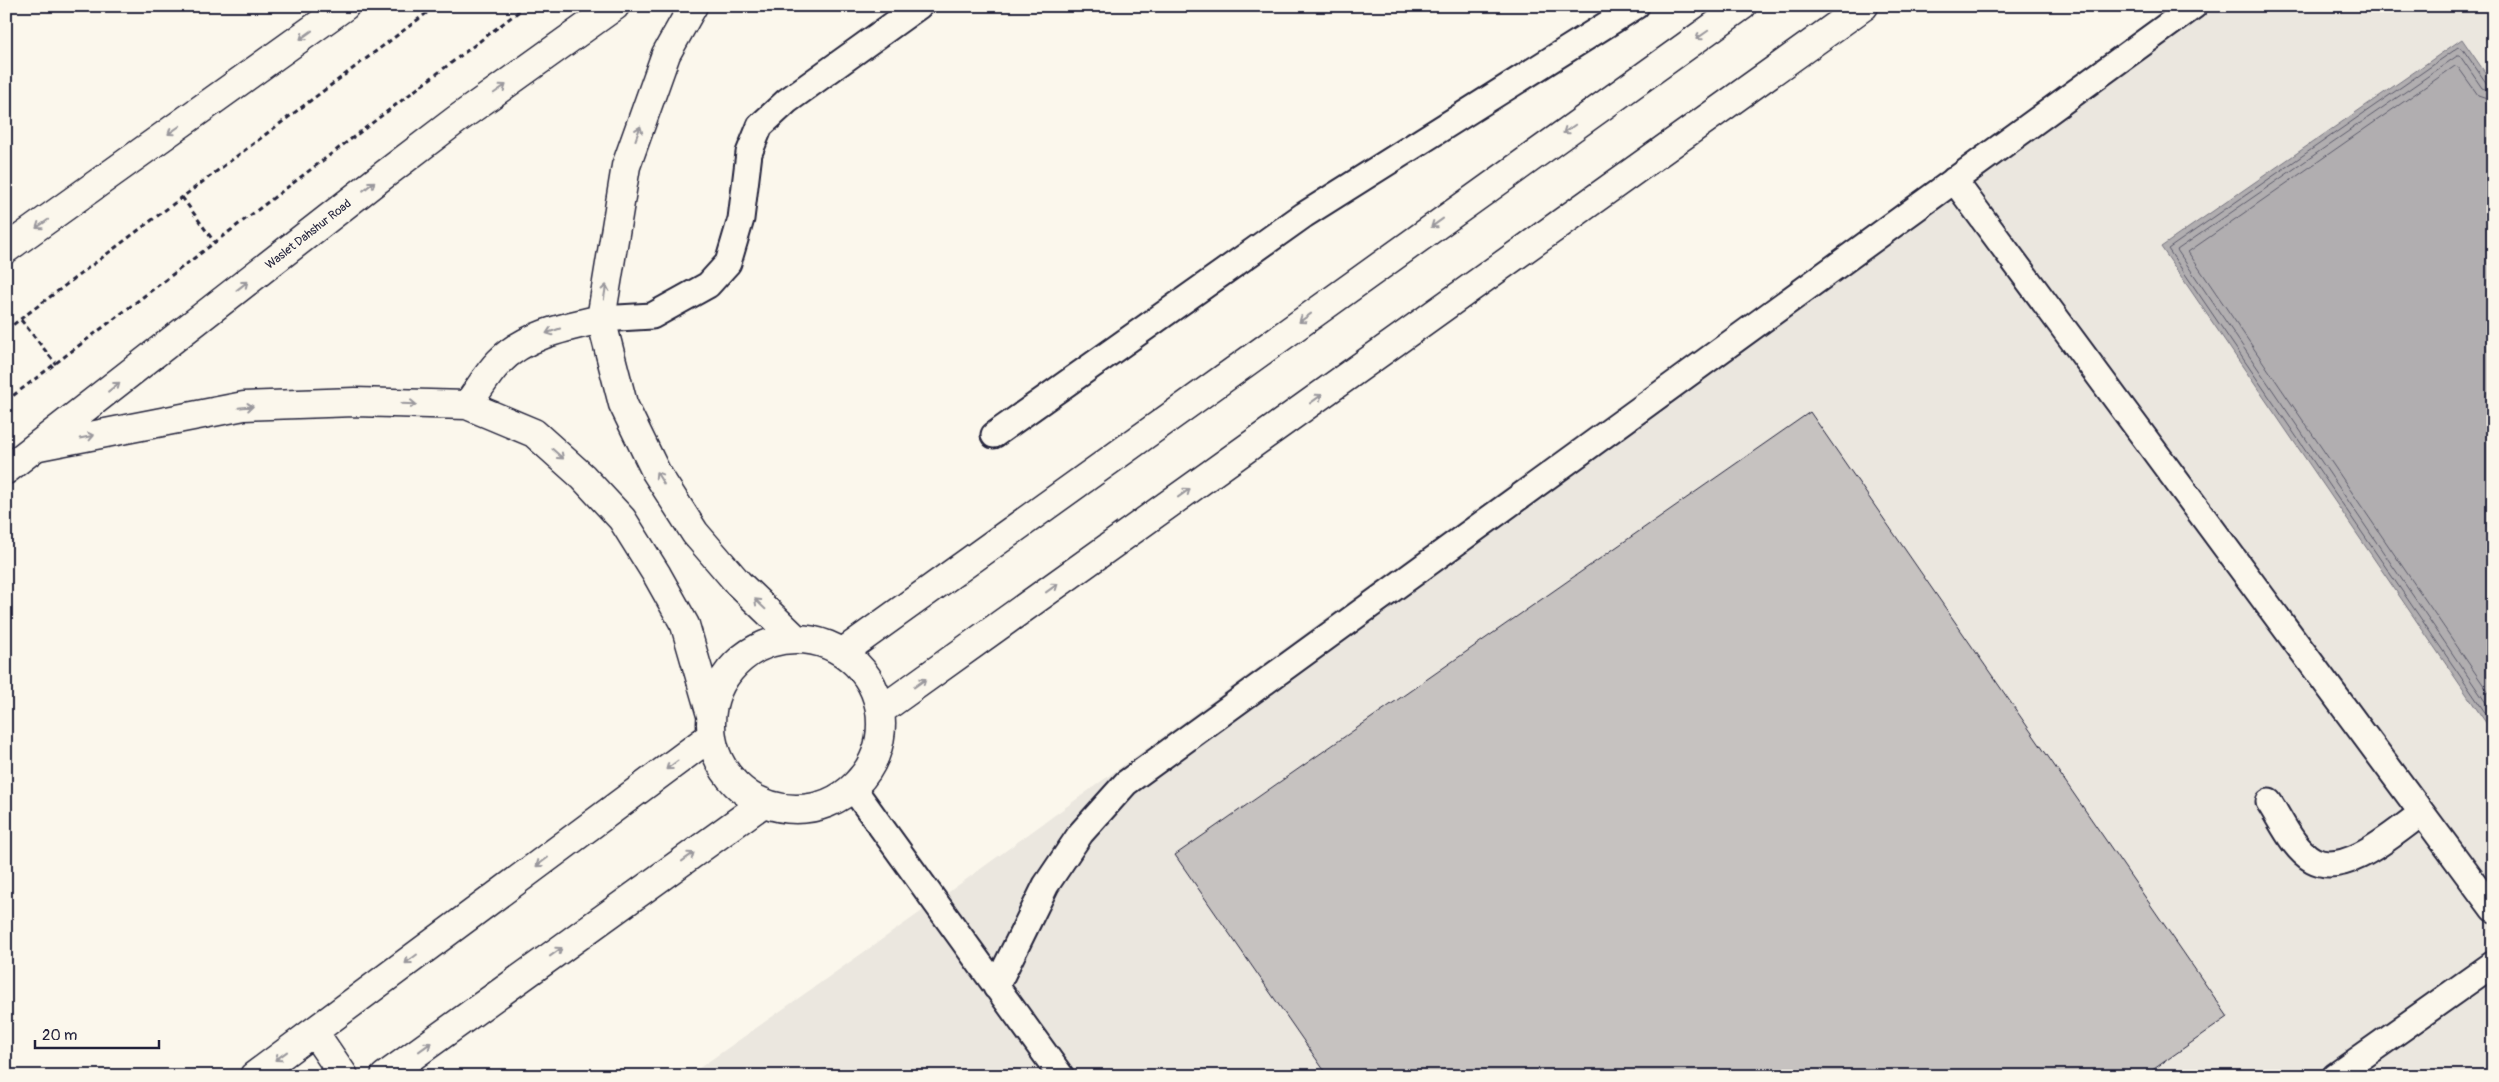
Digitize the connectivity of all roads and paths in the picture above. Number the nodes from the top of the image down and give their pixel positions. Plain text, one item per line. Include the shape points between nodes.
1 (345, 6) edge
2 (436, 6) edge
3 (526, 6) edge
4 (615, 6) edge
5 (694, 6) edge
6 (919, 6) edge
7 (1636, 6) edge
8 (1742, 6) edge
9 (1864, 6) edge
10 (2194, 6) edge
11 (1954, 180) junction
12 (182, 197) junction
13 (215, 243) junction
14 (6, 249) edge
15 (600, 319) junction
16 (21, 320) junction
17 (6, 330) edge
18 (56, 364) junction
19 (6, 402) edge
20 (467, 405) junction
21 (994, 436) dead end
22 (39, 446) junction
23 (6, 470) edge
24 (795, 638) junction
25 (843, 652) junction
26 (880, 711) junction
27 (711, 725) junction
28 (853, 788) junction
29 (2269, 802) dead end
30 (762, 804) junction
31 (2422, 813) junction
32 (2493, 909) edge
33 (2493, 964) edge
34 (996, 987) junction
35 (314, 1032) junction
36 (254, 1076) edge
37 (344, 1076) edge
38 (385, 1076) edge
39 (1061, 1076) edge
40 (2335, 1076) edge

1 -> 14 street
2 - 12 path
3 - 13 path
22 -> 4 street, Waslet Dahshur Road via 383,175
15 -> 5 street via 626,166 666,54
6 - 15 lane via 787,101 760,126 750,153 741,219 728,263 708,286 652,316
7 - 21 lane via 1304,215
8 -> 25 street
26 -> 9 street
10 - 11 lane
11 - 31 lane
11 - 34 lane via 1126,783 1081,832 1046,885
12 - 13 path
12 - 16 path
13 - 18 path
15 -> 20 street via 536,337 512,352 499,362
24 -> 15 street via 738,583 695,533 656,472 623,404
16 - 17 path
16 - 18 path
18 - 19 path
22 -> 20 street via 244,406 354,402
20 -> 27 street via 534,434 583,477 622,520 685,625
22 - 23 street, Waslet Dahshur Road
24 - 25 street via 820,642
24 - 27 street via 771,642 748,653 730,670 722,684
25 - 26 street via 874,688
26 - 28 street via 880,740 870,766
27 - 30 street via 717,757 728,776 743,792
27 -> 35 street
28 - 30 street via 832,802 810,809
28 - 34 lane
29 - 31 lane via 2300,848 2314,861 2334,864 2356,860
38 -> 30 street
31 - 32 lane
33 - 40 lane
34 - 39 lane
35 -> 36 street
35 - 37 street

